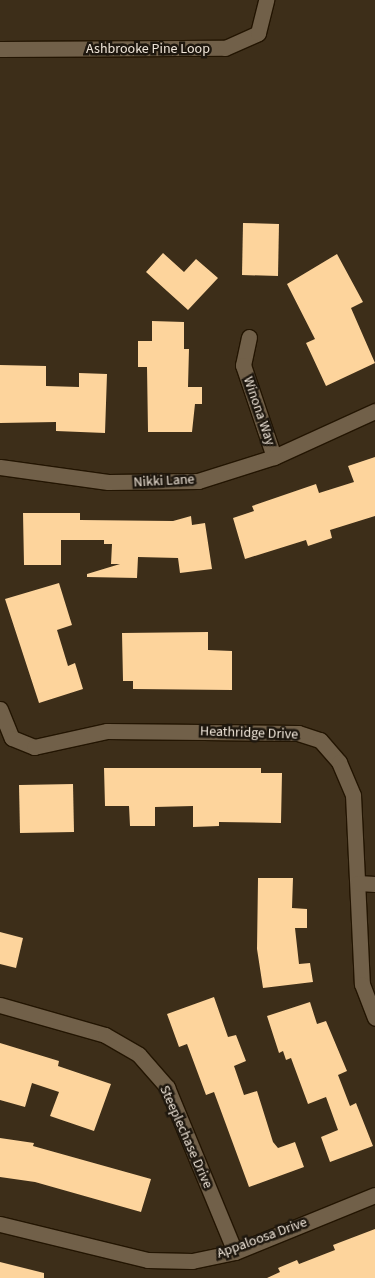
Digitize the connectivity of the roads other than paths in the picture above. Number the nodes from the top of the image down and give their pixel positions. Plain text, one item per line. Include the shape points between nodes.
1 (266, 0) edge
2 (0, 49) edge
3 (249, 337) dead end
4 (375, 410) edge
5 (274, 457) junction
6 (0, 467) edge
7 (0, 709) edge
8 (358, 884) junction
9 (375, 884) edge
10 (0, 1005) edge
11 (375, 1018) edge
12 (375, 1196) edge
13 (0, 1224) edge
14 (235, 1252) junction

1 - 2 street, Ashbrooke Pine Loop via 258,33 225,48
3 - 5 street, Winona Way via 243,365
4 - 5 street, Nikki Lane
5 - 6 street, Nikki Lane via 198,481 158,484 108,482
7 - 8 street, Heathridge Drive via 12,738 34,747 107,731 298,733 320,740 339,762 353,795
8 - 9 street
8 - 11 street, Heathridge Drive via 362,984
10 - 14 street, Steeplechase Drive via 105,1035 139,1055 167,1087
12 - 14 street, Appaloosa Drive
13 - 14 street, Appaloosa Drive via 148,1260 192,1261

